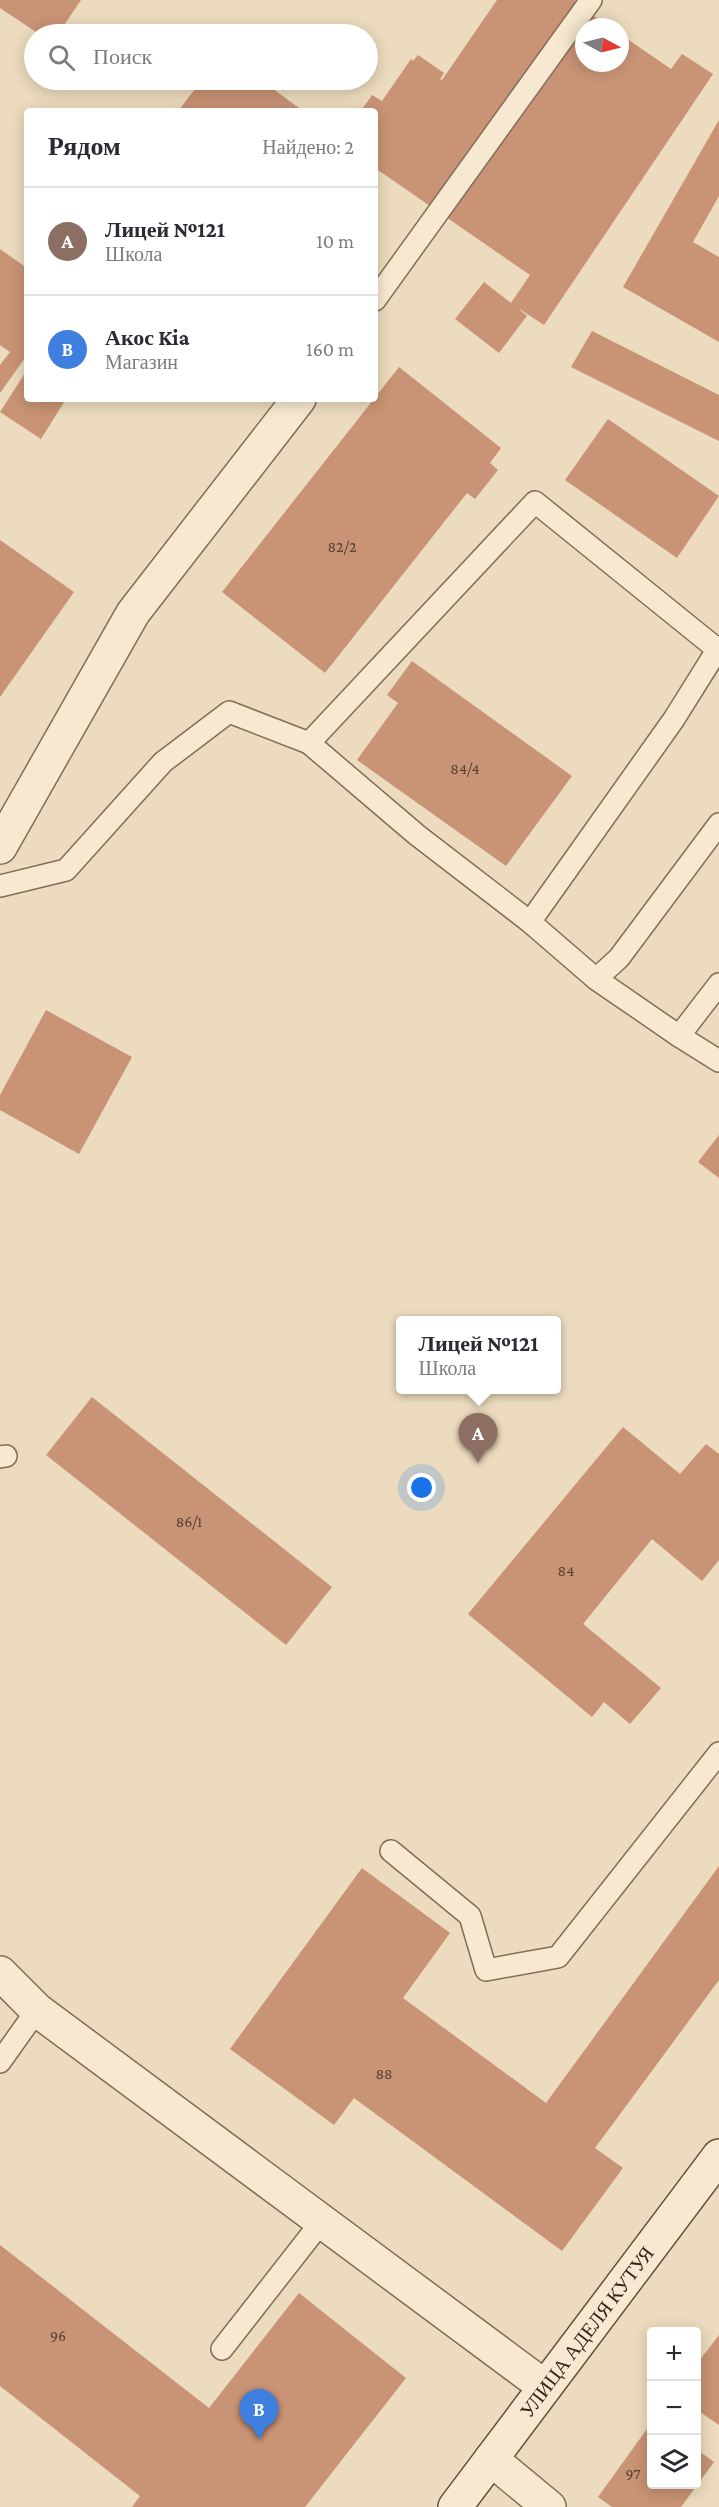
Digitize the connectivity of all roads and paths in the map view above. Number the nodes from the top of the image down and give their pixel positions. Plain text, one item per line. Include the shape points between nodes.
1 (591, 0) edge
2 (378, 296) edge
3 (297, 402) edge
4 (718, 648) edge
5 (309, 743) junction
6 (719, 824) edge
7 (0, 847) edge
8 (0, 886) edge
9 (530, 922) junction
10 (596, 978) junction
11 (719, 984) edge
12 (679, 1036) junction
13 (719, 1061) edge
14 (719, 1753) edge
15 (391, 1851) dead end
16 (0, 1973) edge
17 (37, 2010) junction
18 (0, 2062) edge
19 (719, 2156) edge
20 (322, 2221) junction
21 (222, 2349) dead end
22 (545, 2387) junction
23 (491, 2459) junction
24 (455, 2507) edge
25 (549, 2507) edge

1 - 2 lane
3 - 7 street via 133,614
4 - 5 lane via 535,502
4 - 9 lane via 674,719
5 - 8 lane via 229,712 163,762 66,870
5 - 9 lane via 417,835
6 - 10 lane via 619,958
9 - 10 lane
10 - 12 lane
11 - 12 lane
12 - 13 lane
14 - 15 lane via 558,1957 486,1970 470,1916
16 - 17 street
17 - 18 lane
17 - 20 street
19 - 22 street, УЛИЦА АДЕЛЯ КУТУЯ
20 - 21 lane
20 - 22 street
22 - 23 street, УЛИЦА АДЕЛЯ КУТУЯ
23 - 24 street, УЛИЦА АДЕЛЯ КУТУЯ
23 - 25 street

